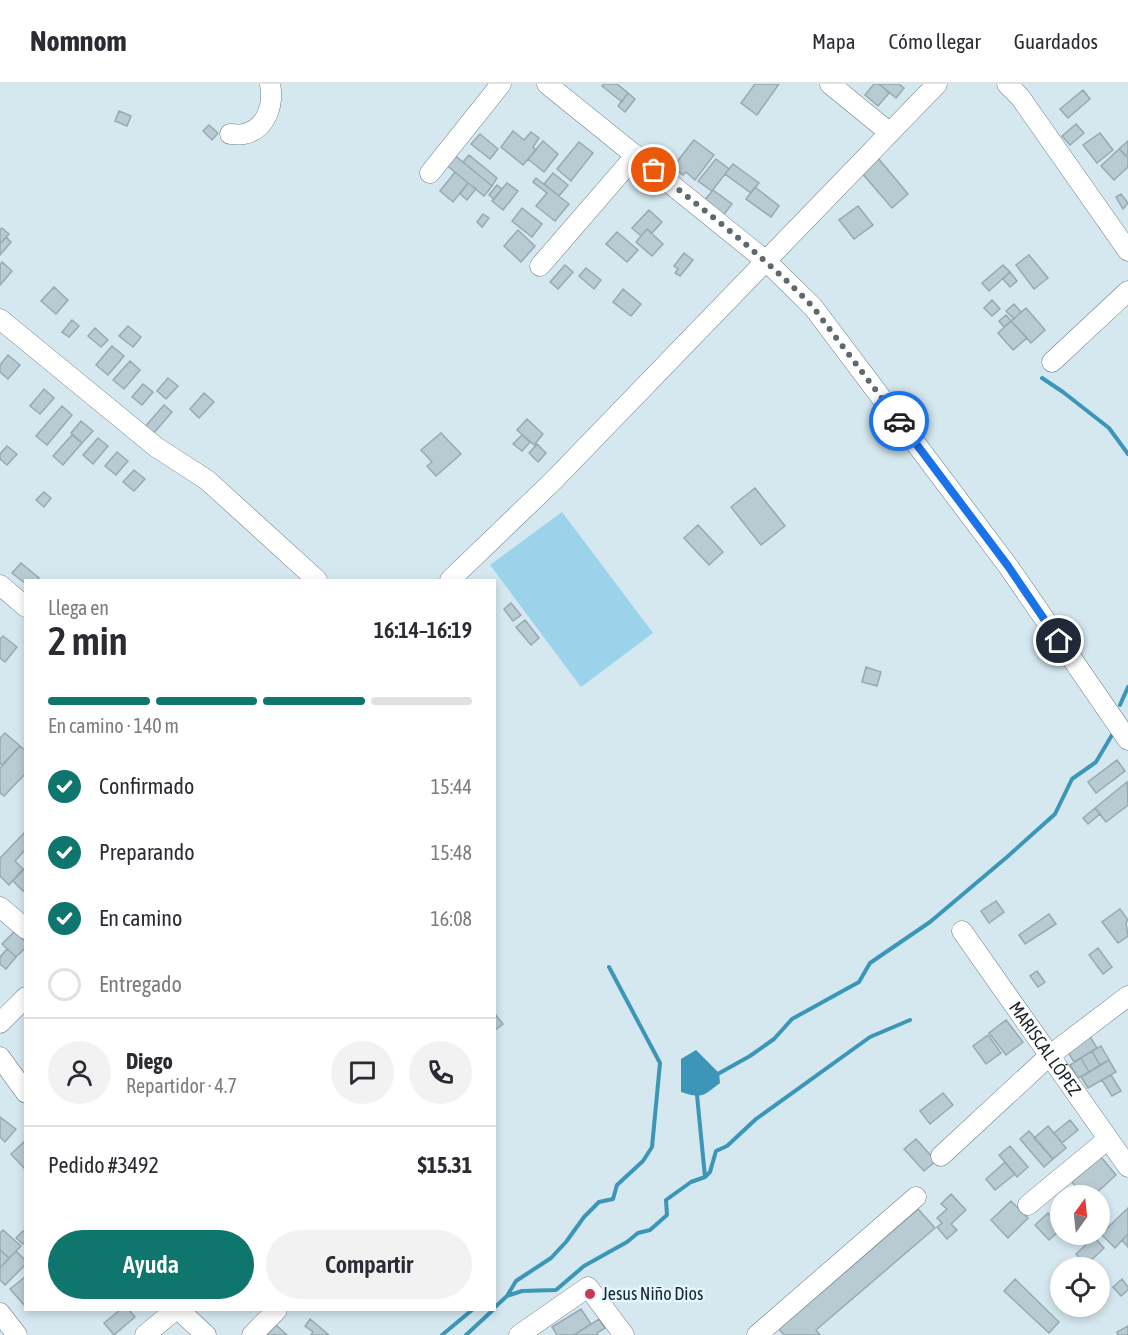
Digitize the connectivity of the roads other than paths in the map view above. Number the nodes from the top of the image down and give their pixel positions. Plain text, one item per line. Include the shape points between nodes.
1 (270, 84) edge
2 (501, 84) edge
3 (547, 84) edge
4 (830, 84) edge
5 (937, 84) edge
6 (1007, 84) edge
7 (890, 133) junction
8 (230, 134) dead end
9 (636, 155) junction
10 (430, 173) dead end
11 (1128, 251) edge
12 (766, 261) junction
13 (540, 266) dead end
14 (1128, 291) edge
15 (2, 326) edge
16 (1052, 362) dead end
17 (316, 579) edge
18 (451, 579) edge
19 (0, 585) edge
20 (24, 605) edge
21 (1128, 740) edge
22 (0, 907) edge
23 (24, 927) edge
24 (962, 931) dead end
25 (1128, 996) edge
26 (24, 1000) edge
27 (0, 1023) edge
28 (1049, 1056) junction
29 (0, 1057) edge
30 (24, 1090) edge
31 (1108, 1139) junction
32 (941, 1156) dead end
33 (1128, 1167) edge
34 (916, 1197) dead end
35 (1028, 1205) dead end
36 (176, 1311) edge
37 (178, 1311) edge
38 (277, 1311) edge
39 (0, 1313) edge
40 (17, 1335) edge
41 (145, 1335) edge
42 (206, 1335) edge
43 (252, 1335) edge
44 (519, 1335) edge
45 (624, 1335) edge
46 (757, 1335) edge

1 - 8 street via 270,110 262,123 245,134
2 - 10 street
3 - 9 street
4 - 7 street
5 - 7 street
6 - 11 street
7 - 12 street
9 - 12 street
9 - 13 street
12 - 18 street via 553,481
12 - 21 street via 813,307 1008,566
14 - 16 street
15 - 17 street via 156,447 207,480
19 - 20 street
22 - 23 street
24 - 28 street, MARISCAL LÓPEZ
25 - 28 street
26 - 27 street
28 - 31 street, MARISCAL LÓPEZ
28 - 32 street
29 - 30 street
31 - 33 street, MARISCAL LÓPEZ
31 - 35 street
34 - 46 street
36 - 41 street
37 - 42 street
38 - 43 street
39 - 40 street
44 - 45 street via 588,1287

